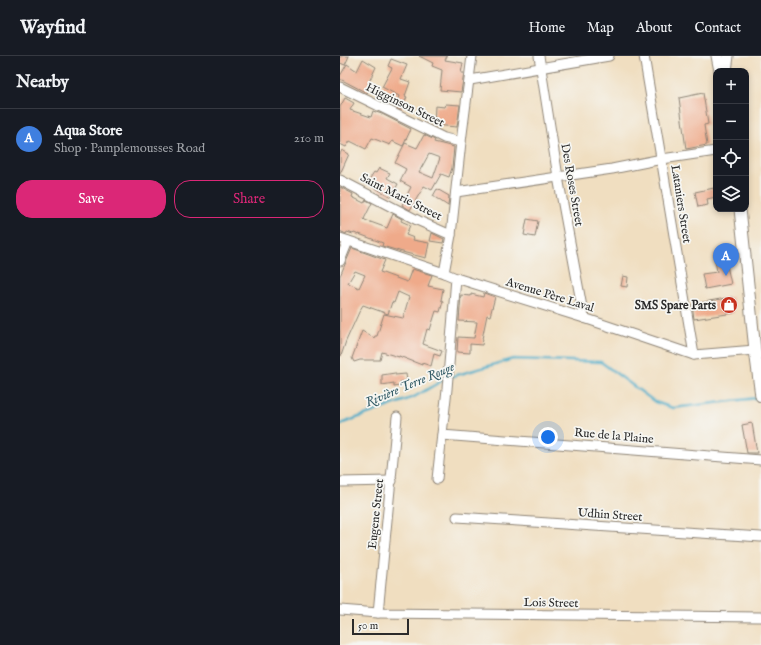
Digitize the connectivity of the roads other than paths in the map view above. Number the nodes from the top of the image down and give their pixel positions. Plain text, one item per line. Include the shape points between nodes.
1 (472, 56) edge
2 (539, 56) edge
3 (609, 56) edge
4 (644, 56) edge
5 (716, 56) edge
6 (728, 56) edge
7 (540, 68) junction
8 (719, 68) edge
9 (726, 68) edge
10 (470, 80) junction
11 (340, 87) edge
12 (461, 142) junction
13 (713, 151) edge
14 (662, 159) junction
15 (558, 177) junction
16 (340, 180) edge
17 (456, 192) junction
18 (740, 212) edge
19 (451, 235) junction
20 (344, 240) edge
21 (340, 261) edge
22 (444, 273) junction
23 (456, 278) junction
24 (584, 318) junction
25 (755, 350) junction
26 (694, 355) junction
27 (760, 390) edge
28 (398, 416) dead end
29 (442, 435) junction
30 (761, 460) edge
31 (437, 479) dead end
32 (392, 481) junction
33 (340, 482) edge
34 (457, 517) dead end
35 (761, 537) edge
36 (340, 610) edge
37 (378, 613) junction
38 (761, 617) edge

1 - 10 street
2 - 7 street, Des Roses Street
3 - 7 street
4 - 14 street, Lataniers Street
5 - 8 main road
6 - 9 main road
7 - 10 street
7 - 15 street, Des Roses Street
10 - 12 street
11 - 12 street, Higginson Street via 444,138
12 - 17 street
13 - 14 street
14 - 15 street
14 - 26 street, Lataniers Street
15 - 17 street
15 - 24 street, Des Roses Street
16 - 19 street, Saint Marie Street
17 - 19 street
18 - 25 main road
19 - 22 street
20 - 21 street
20 - 22 street, Avenue Père Laval
22 - 23 street, Avenue Père Laval
23 - 24 street, Avenue Père Laval
23 - 29 street
24 - 26 street, Avenue Père Laval
25 - 26 street, Avenue Père Laval
25 - 27 main road
28 - 32 street, Eugene Street
29 - 30 street, Rue de la Plaine
29 - 31 street
32 - 33 street
32 - 37 street, Eugene Street
34 - 35 street, Udhin Street
36 - 37 street, Lois Street
37 - 38 street, Lois Street

